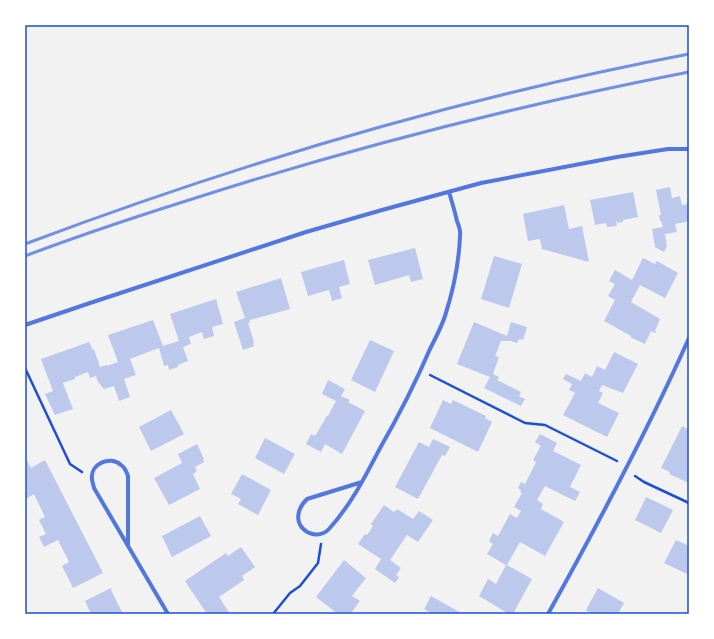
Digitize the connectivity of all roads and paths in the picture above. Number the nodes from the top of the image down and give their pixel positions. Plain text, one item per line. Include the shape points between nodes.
1 (689, 149) edge
2 (449, 192) junction
3 (25, 325) edge
4 (689, 338) edge
5 (25, 368) edge
6 (420, 370) junction
7 (626, 470) junction
8 (92, 478) junction
9 (362, 482) junction
10 (689, 503) edge
11 (322, 534) junction
12 (128, 545) junction
13 (168, 614) edge
14 (273, 614) edge
15 (548, 614) edge

1 - 2 street via 668,149 617,157 486,182
2 - 3 street via 306,232
2 - 6 street via 461,234 456,276 445,317
4 - 7 street
5 - 8 path via 70,464
6 - 7 path via 525,423 545,425 618,462
6 - 9 street
7 - 10 path via 644,482
7 - 15 street
8 - 12 street via 94,488
8 - 12 street via 96,467 108,460 121,464 125,469 128,476
9 - 11 street via 342,512
9 - 11 street via 307,499 301,505 298,512 299,524 309,533
11 - 14 path via 318,563
12 - 13 street

